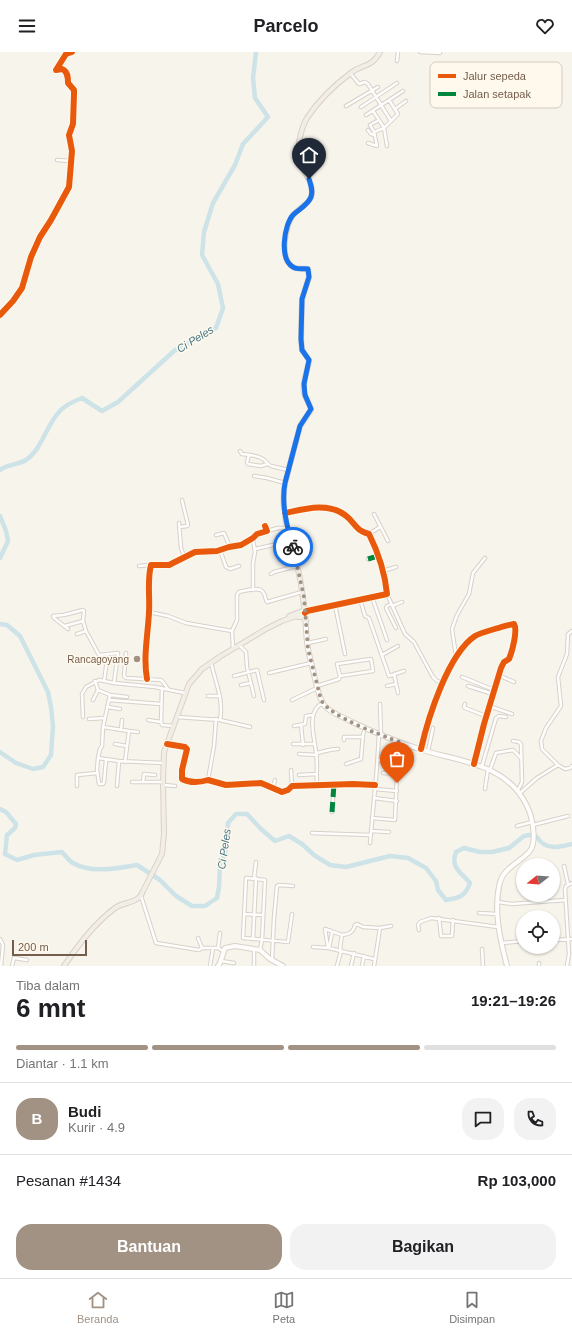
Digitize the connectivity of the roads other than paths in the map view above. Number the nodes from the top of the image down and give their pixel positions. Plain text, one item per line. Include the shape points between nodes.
1 (72, 52) edge
2 (380, 52) edge
3 (398, 52) edge
4 (420, 52) edge
5 (440, 53) dead end
6 (397, 61) dead end
7 (350, 73) junction
8 (397, 83) dead end
9 (378, 87) dead end
10 (403, 90) dead end
11 (372, 91) junction
12 (376, 97) junction
13 (389, 100) junction
14 (406, 101) dead end
15 (346, 106) dead end
16 (381, 106) junction
17 (361, 107) dead end
18 (395, 109) junction
19 (373, 111) junction
20 (366, 115) dead end
21 (379, 120) junction
22 (391, 121) junction
23 (383, 127) junction
24 (368, 130) dead end
25 (375, 134) junction
26 (368, 143) dead end
27 (387, 146) dead end
28 (57, 160) dead end
29 (71, 161) junction
30 (0, 315) edge
31 (240, 451) dead end
32 (249, 455) junction
33 (267, 464) junction
34 (289, 470) junction
35 (254, 476) dead end
36 (285, 483) junction
37 (182, 500) dead end
38 (285, 514) junction
39 (374, 514) dead end
40 (179, 523) dead end
41 (265, 526) dead end
42 (180, 527) junction
43 (380, 527) junction
44 (287, 528) junction
45 (267, 531) junction
46 (369, 534) junction
47 (216, 535) dead end
48 (253, 538) junction
49 (291, 541) junction
50 (388, 541) dead end
51 (230, 546) junction
52 (255, 549) junction
53 (220, 550) junction
54 (184, 556) junction
55 (378, 556) junction
56 (485, 558) dead end
57 (368, 559) dead end
58 (139, 566) dead end
59 (151, 566) junction
60 (239, 566) dead end
61 (297, 566) junction
62 (396, 566) dead end
63 (383, 571) junction
64 (271, 574) dead end
65 (253, 590) junction
66 (302, 592) junction
67 (386, 594) junction
68 (372, 597) junction
69 (360, 599) junction
70 (304, 602) junction
71 (402, 602) dead end
72 (335, 605) junction
73 (392, 605) junction
74 (149, 612) junction
75 (306, 612) junction
76 (296, 615) junction
77 (84, 621) junction
78 (306, 621) junction
79 (65, 626) junction
80 (396, 628) dead end
81 (68, 629) dead end
82 (232, 630) junction
83 (86, 631) junction
84 (572, 631) edge
85 (77, 634) dead end
86 (326, 639) dead end
87 (388, 640) dead end
88 (308, 643) junction
89 (239, 645) junction
90 (398, 646) dead end
91 (233, 648) junction
92 (126, 653) dead end
93 (108, 654) junction
94 (345, 654) dead end
95 (382, 655) junction
96 (456, 656) junction
97 (211, 662) junction
98 (311, 663) junction
99 (404, 671) dead end
100 (248, 672) junction
101 (269, 673) dead end
102 (394, 674) junction
103 (498, 675) junction
104 (234, 676) dead end
105 (340, 676) junction
106 (462, 677) dead end
107 (147, 679) junction
108 (104, 681) junction
109 (95, 682) junction
110 (514, 682) dead end
111 (114, 683) junction
112 (251, 683) junction
113 (444, 683) junction
114 (396, 684) junction
115 (241, 685) dead end
116 (387, 686) dead end
117 (468, 686) dead end
118 (317, 687) junction
119 (162, 688) junction
120 (98, 690) junction
121 (168, 690) junction
122 (494, 690) junction
123 (398, 693) dead end
124 (185, 694) junction
125 (493, 694) junction
126 (110, 695) junction
127 (208, 696) dead end
128 (220, 696) junction
129 (254, 696) dead end
130 (127, 697) dead end
131 (94, 700) dead end
132 (109, 700) junction
133 (264, 700) dead end
134 (292, 700) dead end
135 (323, 703) junction
136 (161, 704) junction
137 (380, 704) dead end
138 (466, 704) dead end
139 (489, 706) junction
140 (108, 708) junction
141 (120, 709) dead end
142 (512, 714) dead end
143 (313, 715) junction
144 (486, 716) junction
145 (83, 717) dead end
146 (506, 717) dead end
147 (104, 718) junction
148 (177, 718) junction
149 (89, 719) dead end
150 (216, 719) junction
151 (122, 720) dead end
152 (148, 720) dead end
153 (220, 720) junction
154 (161, 722) junction
155 (301, 725) junction
156 (174, 726) junction
157 (294, 726) dead end
158 (103, 727) junction
159 (250, 727) dead end
160 (365, 728) junction
161 (433, 728) dead end
162 (121, 730) junction
163 (129, 731) junction
164 (138, 732) dead end
165 (380, 735) junction
166 (363, 737) junction
167 (344, 740) dead end
168 (513, 741) dead end
169 (400, 742) junction
170 (115, 744) dead end
171 (167, 744) junction
172 (293, 744) dead end
173 (303, 744) junction
174 (314, 744) junction
175 (127, 746) junction
176 (338, 748) dead end
177 (421, 749) junction
178 (428, 751) junction
179 (299, 754) dead end
180 (317, 754) junction
181 (398, 755) junction
182 (98, 758) junction
183 (521, 759) junction
184 (106, 760) junction
185 (377, 760) junction
186 (118, 761) junction
187 (125, 762) junction
188 (398, 762) junction
189 (163, 763) junction
190 (346, 764) dead end
191 (474, 764) junction
192 (558, 765) junction
193 (482, 766) junction
194 (572, 766) edge
195 (489, 769) junction
196 (291, 770) dead end
197 (397, 770) junction
198 (97, 773) junction
199 (383, 773) dead end
200 (155, 774) dead end
201 (316, 774) junction
202 (397, 774) junction
203 (299, 775) dead end
204 (208, 780) junction
205 (275, 780) dead end
206 (132, 782) dead end
207 (143, 782) junction
208 (163, 783) junction
209 (334, 784) junction
210 (317, 785) junction
211 (77, 786) dead end
212 (116, 786) dead end
213 (175, 786) dead end
214 (292, 786) junction
215 (273, 787) junction
216 (375, 787) junction
217 (485, 789) dead end
218 (397, 791) junction
219 (519, 791) junction
220 (374, 798) junction
221 (397, 801) junction
222 (332, 812) dead end
223 (568, 816) dead end
224 (372, 818) junction
225 (517, 826) dead end
226 (533, 826) junction
227 (371, 831) junction
228 (390, 832) dead end
229 (312, 833) dead end
230 (370, 835) junction
231 (370, 842) dead end
232 (256, 862) dead end
233 (564, 866) dead end
234 (255, 878) junction
235 (572, 883) edge
236 (568, 884) junction
237 (293, 886) dead end
238 (141, 896) junction
239 (566, 900) junction
240 (498, 902) junction
241 (479, 913) dead end
242 (244, 914) junction
243 (292, 914) dead end
244 (498, 914) junction
245 (253, 915) junction
246 (263, 915) junction
247 (439, 918) junction
248 (453, 920) junction
249 (391, 926) dead end
250 (498, 927) junction
251 (380, 928) junction
252 (419, 930) dead end
253 (333, 932) junction
254 (220, 933) dead end
255 (342, 935) junction
256 (198, 938) dead end
257 (0, 939) edge
258 (253, 939) junction
259 (568, 939) junction
260 (572, 939) edge
261 (262, 940) junction
262 (273, 940) junction
263 (560, 940) edge
264 (516, 942) edge
265 (501, 944) junction
266 (313, 947) dead end
267 (202, 948) junction
268 (213, 948) junction
269 (218, 948) junction
270 (329, 948) junction
271 (254, 949) junction
272 (482, 949) dead end
273 (260, 950) junction
274 (223, 951) junction
275 (341, 951) junction
276 (354, 953) junction
277 (364, 956) junction
278 (27, 960) dead end
279 (272, 960) junction
280 (375, 960) junction
281 (234, 963) dead end
282 (220, 964) edge
283 (1, 966) edge
284 (12, 966) edge
285 (64, 966) edge
286 (210, 966) edge
287 (254, 966) edge
288 (284, 966) edge
289 (337, 966) edge
290 (351, 966) edge
291 (362, 966) edge
292 (374, 966) edge
293 (483, 966) edge
294 (507, 966) edge
295 (567, 966) edge

1 - 29 street via 66,54 56,70 62,69 66,72 69,85 74,90 73,124 69,135
2 - 7 main road via 373,62
3 - 6 street
4 - 5 street
7 - 11 street via 359,84 366,82
7 - 34 main road via 311,112 304,124 298,152 299,163 310,182 312,196 289,221 285,252 292,266 309,271 302,299 301,339 302,350 309,360 304,384 305,395 311,409 300,426
8 - 12 street
9 - 11 street
10 - 13 street
11 - 12 street
11 - 15 street
12 - 16 street
12 - 17 street
13 - 16 street
13 - 18 street
14 - 18 street
16 - 19 street
16 - 22 street
18 - 22 street via 398,114
19 - 20 street
19 - 21 street
21 - 23 street
21 - 25 street via 370,125
22 - 23 street
23 - 25 street
23 - 27 street
24 - 25 street
25 - 26 street via 377,146
28 - 29 street
29 - 30 street via 69,187 40,237 22,288
31 - 32 street
32 - 33 street via 264,459
32 - 33 street via 248,464
33 - 34 street
34 - 36 main road
35 - 36 street
36 - 38 main road
37 - 42 street via 188,526
38 - 44 main road
38 - 46 street via 330,508 345,514 355,527
39 - 43 street
40 - 42 street
41 - 45 street
42 - 54 street
43 - 46 street
43 - 50 street
44 - 45 street
44 - 49 main road
45 - 48 street
46 - 55 street
47 - 51 street via 224,533
48 - 51 street via 241,545
48 - 52 street
49 - 52 street
49 - 61 main road
51 - 53 street
52 - 65 street
53 - 54 street via 195,552
53 - 60 street via 226,567 230,569
54 - 59 street via 169,565
55 - 57 street
55 - 63 street
56 - 96 street via 473,573 469,594 452,629
58 - 59 street
59 - 74 street
61 - 64 street
61 - 66 main road
62 - 63 street
63 - 67 street
65 - 66 street via 262,591 267,602
65 - 82 street via 238,593 238,620
66 - 70 main road
67 - 68 street
67 - 73 street
68 - 69 street
68 - 87 street
69 - 72 street
69 - 95 street
70 - 75 main road
70 - 76 main road
71 - 73 street
72 - 75 street
72 - 94 street
73 - 80 street via 386,608
73 - 113 street via 405,634 414,642 433,677
74 - 82 street via 186,623
74 - 107 street via 146,636
75 - 76 main road
75 - 78 main road
76 - 78 main road
76 - 89 main road
77 - 79 street
77 - 79 street via 83,610 53,616
77 - 83 street
78 - 88 main road
79 - 81 street
82 - 91 street
83 - 85 street
83 - 93 street via 99,655
84 - 192 street via 568,634 567,654 558,677 561,706 541,740 542,749
86 - 88 street
88 - 98 main road
89 - 91 main road
89 - 100 street via 246,652
90 - 95 street
91 - 97 main road
92 - 107 street via 124,676
93 - 108 street
93 - 111 street via 118,654
95 - 102 street via 389,676
96 - 103 street via 478,634 514,624 516,628 512,652
96 - 113 street
97 - 124 main road via 191,682
97 - 128 street
98 - 101 street
98 - 118 main road
99 - 102 street
100 - 104 street
100 - 112 street
100 - 133 street via 257,670
102 - 114 street
103 - 110 street
103 - 122 street
105 - 105 street via 373,671 371,659 337,664
105 - 118 street via 339,679
106 - 122 street
107 - 121 street via 162,681
108 - 109 street
108 - 111 street
109 - 120 street
109 - 145 street via 82,694
111 - 119 street
112 - 115 street
112 - 129 street
113 - 177 street via 428,719
114 - 116 street
114 - 123 street
117 - 125 street
118 - 134 street
118 - 135 main road
119 - 121 street
119 - 136 street
120 - 126 street
120 - 131 street
121 - 124 street
122 - 125 street
124 - 148 main road
125 - 139 street
126 - 130 street
126 - 132 street
127 - 128 street
128 - 153 street
132 - 136 street
132 - 140 street
135 - 143 street via 317,706
135 - 160 main road via 333,712
136 - 154 street
137 - 165 street
138 - 144 street via 465,708
139 - 142 street
139 - 144 street
140 - 141 street
140 - 147 street
143 - 155 street via 306,715 305,724
143 - 174 street
144 - 191 street
146 - 193 street via 496,718
147 - 149 street
147 - 158 street
148 - 150 street
148 - 156 main road
150 - 153 street
150 - 204 street
151 - 162 street
152 - 154 street
153 - 159 street
154 - 156 street via 162,726
155 - 157 street
155 - 173 street
156 - 171 main road
158 - 162 street
158 - 182 street via 102,746
160 - 165 main road
160 - 166 street
161 - 178 street
162 - 163 street
163 - 164 street
163 - 175 street
165 - 169 main road
165 - 185 street
166 - 167 street via 344,737
166 - 190 street via 361,759
168 - 183 street via 521,744
169 - 177 main road
169 - 181 street
170 - 175 street
171 - 189 main road
171 - 204 street via 187,749 182,770 183,780
172 - 173 street
173 - 174 street
174 - 180 street
175 - 187 street
176 - 180 street via 327,749
177 - 178 main road
178 - 191 main road
179 - 180 street
180 - 201 street
181 - 188 street
181 - 197 street via 408,758 406,770
182 - 184 street
182 - 198 street
183 - 195 street via 513,750 496,753
183 - 219 street via 522,782
184 - 186 street
184 - 198 street via 103,784 98,783
185 - 188 street
185 - 216 street
186 - 187 street
186 - 212 street
187 - 189 street
188 - 197 street
189 - 208 main road
191 - 193 main road
192 - 194 street via 565,769
192 - 219 street
193 - 195 main road
195 - 217 street
195 - 219 main road
196 - 214 street
197 - 202 street
198 - 211 street via 77,775
199 - 202 street
200 - 207 street via 144,774
201 - 203 street
201 - 210 street
202 - 218 street
204 - 215 street via 226,785 258,782
205 - 215 street
206 - 207 street
207 - 208 street
208 - 213 street
208 - 238 main road via 164,846 160,861
209 - 210 street
209 - 216 street
209 - 222 street
210 - 214 street
214 - 215 street via 282,792
216 - 218 street
216 - 220 street
218 - 221 street
219 - 226 main road via 528,807
220 - 221 street
220 - 224 street
221 - 224 street via 395,820
223 - 226 street
224 - 227 street
225 - 226 street
226 - 240 main road via 530,851 504,875
227 - 228 street
227 - 230 street
229 - 230 street
230 - 231 street
232 - 234 street
233 - 236 street
234 - 242 street via 246,879
234 - 245 street
234 - 246 street via 265,880
235 - 236 street
236 - 239 street via 565,889
237 - 262 street via 278,886
238 - 267 street via 156,943 199,950
238 - 285 main road via 118,906 93,927
239 - 240 street via 512,904
239 - 259 street
240 - 244 main road
241 - 244 street
242 - 245 street
242 - 258 street via 242,938
243 - 262 street via 288,941
244 - 250 main road
245 - 246 street
245 - 258 street
246 - 261 street
247 - 248 street
247 - 248 street via 441,936 452,936
247 - 252 street via 422,920 418,925
248 - 250 street
249 - 251 street
250 - 265 main road
251 - 255 street via 357,924 353,931
251 - 280 street
253 - 255 street
253 - 270 street
253 - 270 street via 325,929
254 - 269 street
255 - 275 street
256 - 267 street
257 - 283 street via 3,945
258 - 261 street
259 - 260 street
259 - 263 street
259 - 295 street
261 - 262 street
261 - 273 street
262 - 279 street
264 - 265 street
265 - 294 main road
266 - 270 street
267 - 268 street
268 - 269 street
268 - 286 street
269 - 274 street
270 - 275 street
271 - 273 main road
271 - 274 main road via 232,946
271 - 287 street
272 - 293 street
273 - 279 main road
274 - 282 main road
275 - 276 street
275 - 289 street
276 - 277 street
276 - 290 street
277 - 280 street
277 - 291 street
278 - 284 street via 14,958
279 - 288 main road
280 - 292 street
281 - 282 street

